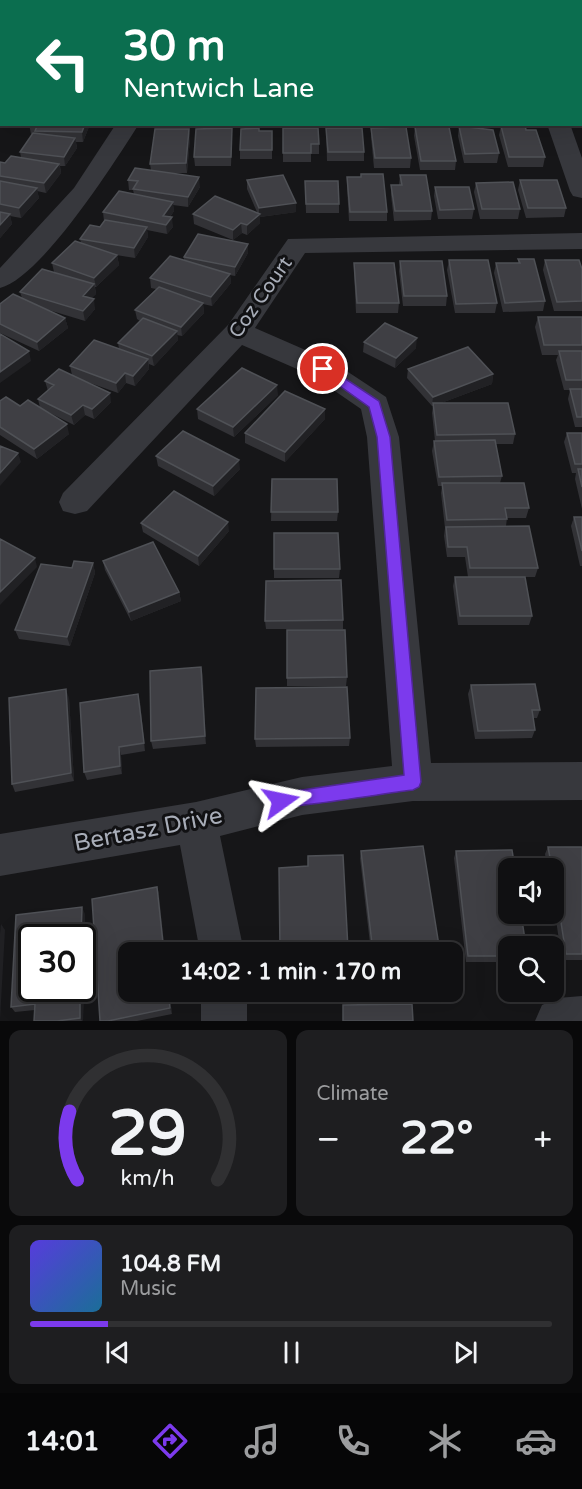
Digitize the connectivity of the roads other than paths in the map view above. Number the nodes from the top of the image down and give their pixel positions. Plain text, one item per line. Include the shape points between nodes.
1 (127, 126) edge
2 (559, 126) edge
3 (582, 191) edge
4 (582, 241) edge
5 (0, 280) edge
6 (238, 332) junction
7 (75, 502) dead end
8 (582, 781) edge
9 (413, 782) junction
10 (196, 822) junction
11 (0, 855) edge
12 (220, 942) edge
13 (224, 1002) edge
14 (582, 1019) edge
15 (224, 1021) edge
16 (558, 1021) edge

1 - 5 street via 83,193 14,271
2 - 3 street
4 - 6 street, Coz Court via 297,245
6 - 7 street, Coz Court
6 - 9 street via 323,369 375,404 383,437
8 - 9 street, Bertasz Drive
9 - 10 street, Bertasz Drive via 302,796
10 - 11 street, Bertasz Drive
10 - 12 street
13 - 15 street
14 - 16 street

